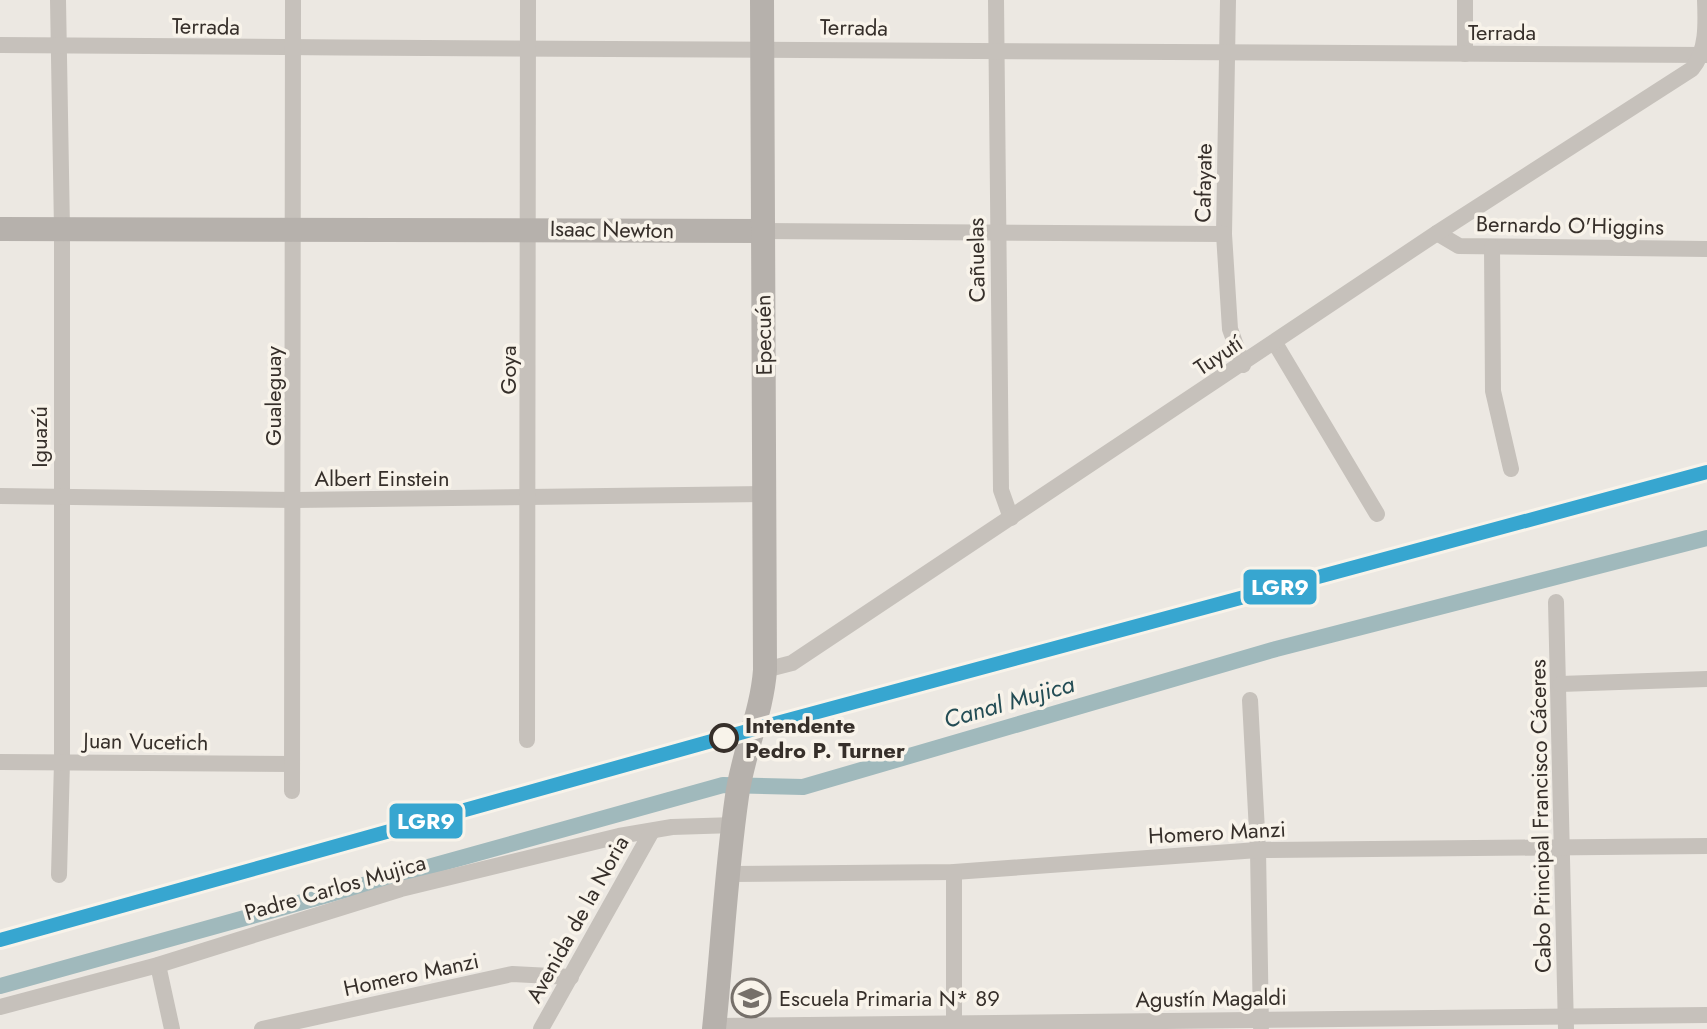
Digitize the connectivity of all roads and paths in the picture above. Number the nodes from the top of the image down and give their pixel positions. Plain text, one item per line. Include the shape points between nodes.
1 (58, 0) edge
2 (293, 0) edge
3 (528, 0) edge
4 (762, 0) edge
5 (996, 0) edge
6 (1228, 0) edge
7 (1465, 0) edge
8 (1705, 0) edge
9 (0, 45) edge
10 (58, 46) junction
11 (528, 48) junction
12 (761, 48) junction
13 (294, 50) junction
14 (995, 51) junction
15 (1228, 53) junction
16 (1465, 54) junction
17 (1702, 61) edge
18 (529, 228) junction
19 (0, 229) edge
20 (62, 229) junction
21 (294, 231) junction
22 (762, 231) junction
23 (997, 231) junction
24 (1437, 233) junction
25 (1224, 234) junction
26 (1492, 247) junction
27 (1707, 249) edge
28 (1275, 343) junction
29 (1243, 365) junction
30 (1511, 469) dead end
31 (765, 494) junction
32 (0, 496) edge
33 (61, 497) junction
34 (530, 499) junction
35 (295, 500) junction
36 (1377, 514) dead end
37 (1011, 518) junction
38 (1556, 602) dead end
39 (765, 670) junction
40 (1707, 679) edge
41 (1560, 684) junction
42 (1250, 700) dead end
43 (527, 740) dead end
44 (0, 762) edge
45 (62, 762) junction
46 (292, 764) junction
47 (292, 791) dead end
48 (735, 825) junction
49 (652, 831) junction
50 (1562, 845) junction
51 (1707, 846) edge
52 (1258, 850) junction
53 (954, 872) junction
54 (730, 874) junction
55 (59, 875) dead end
56 (158, 965) junction
57 (571, 977) junction
58 (0, 1007) edge
59 (1707, 1015) edge
60 (1566, 1022) edge
61 (1261, 1024) edge
62 (954, 1026) edge
63 (715, 1028) edge
64 (172, 1029) edge
65 (262, 1029) edge
66 (541, 1029) edge

1 - 10 street, Iguazú
2 - 13 street, Gualeguay
3 - 11 street, Goya
4 - 12 street, Epecuén
5 - 14 street, Cañuelas
6 - 15 street, Cafayate
7 - 16 street
8 - 17 street
9 - 10 street, Terrada
10 - 13 street, Terrada
10 - 20 street, Iguazú
11 - 12 street, Terrada
11 - 13 street, Terrada
11 - 18 street, Goya
12 - 14 street, Terrada
12 - 22 street, Epecuén
13 - 21 street, Gualeguay
14 - 15 street, Terrada
14 - 23 street, Cañuelas
15 - 16 street, Terrada
15 - 25 street, Cafayate
16 - 17 street, Terrada
17 - 24 street, Tuyutí
18 - 21 street, Isaac Newton
18 - 22 street, Isaac Newton
18 - 34 street, Goya
19 - 20 street, Isaac Newton
20 - 21 street, Isaac Newton
20 - 33 street, Iguazú
21 - 35 street, Gualeguay
22 - 23 street, Isaac Newton
22 - 31 street, Epecuén
23 - 25 street, Isaac Newton
23 - 37 street, Cañuelas via 1001,490
24 - 26 street, Bernardo O'Higgins via 1459,246
24 - 28 street, Tuyutí
25 - 29 street, Cafayate via 1230,329
26 - 27 street, Bernardo O'Higgins
26 - 30 street via 1493,391
28 - 29 street, Tuyutí
28 - 36 street
29 - 37 street, Tuyutí
31 - 34 street, Albert Einstein
31 - 39 street, Epecuén
32 - 33 street, Albert Einstein
33 - 35 street, Albert Einstein
33 - 45 street, Iguazú
34 - 35 street, Albert Einstein
34 - 43 street, Goya
35 - 46 street, Gualeguay
37 - 39 street, Tuyutí via 792,663
38 - 41 street, Cabo Principal Francisco Cáceres
39 - 48 street, Epecuén via 742,763
40 - 41 street
41 - 50 street, Cabo Principal Francisco Cáceres
42 - 52 street
44 - 45 street, Juan Vucetich
45 - 46 street, Juan Vucetich
45 - 55 street, Iguazú
46 - 47 street, Gualeguay
48 - 49 street, Padre Carlos Mujica
48 - 54 street, Epecuén
49 - 56 street, Padre Carlos Mujica via 401,889
49 - 57 street, Avenida de la Noria
50 - 51 street, Homero Manzi
50 - 52 street, Homero Manzi
50 - 60 street, Cabo Principal Francisco Cáceres
52 - 53 street, Homero Manzi
52 - 61 street
53 - 54 street, Homero Manzi
53 - 62 street
54 - 63 street, Epecuén
56 - 58 street, Padre Carlos Mujica
56 - 64 street
57 - 65 street, Homero Manzi via 512,974
57 - 66 street, Avenida de la Noria
59 - 60 street, Agustín Magaldi
60 - 61 street, Agustín Magaldi
61 - 62 street, Agustín Magaldi
62 - 63 street, Agustín Magaldi

